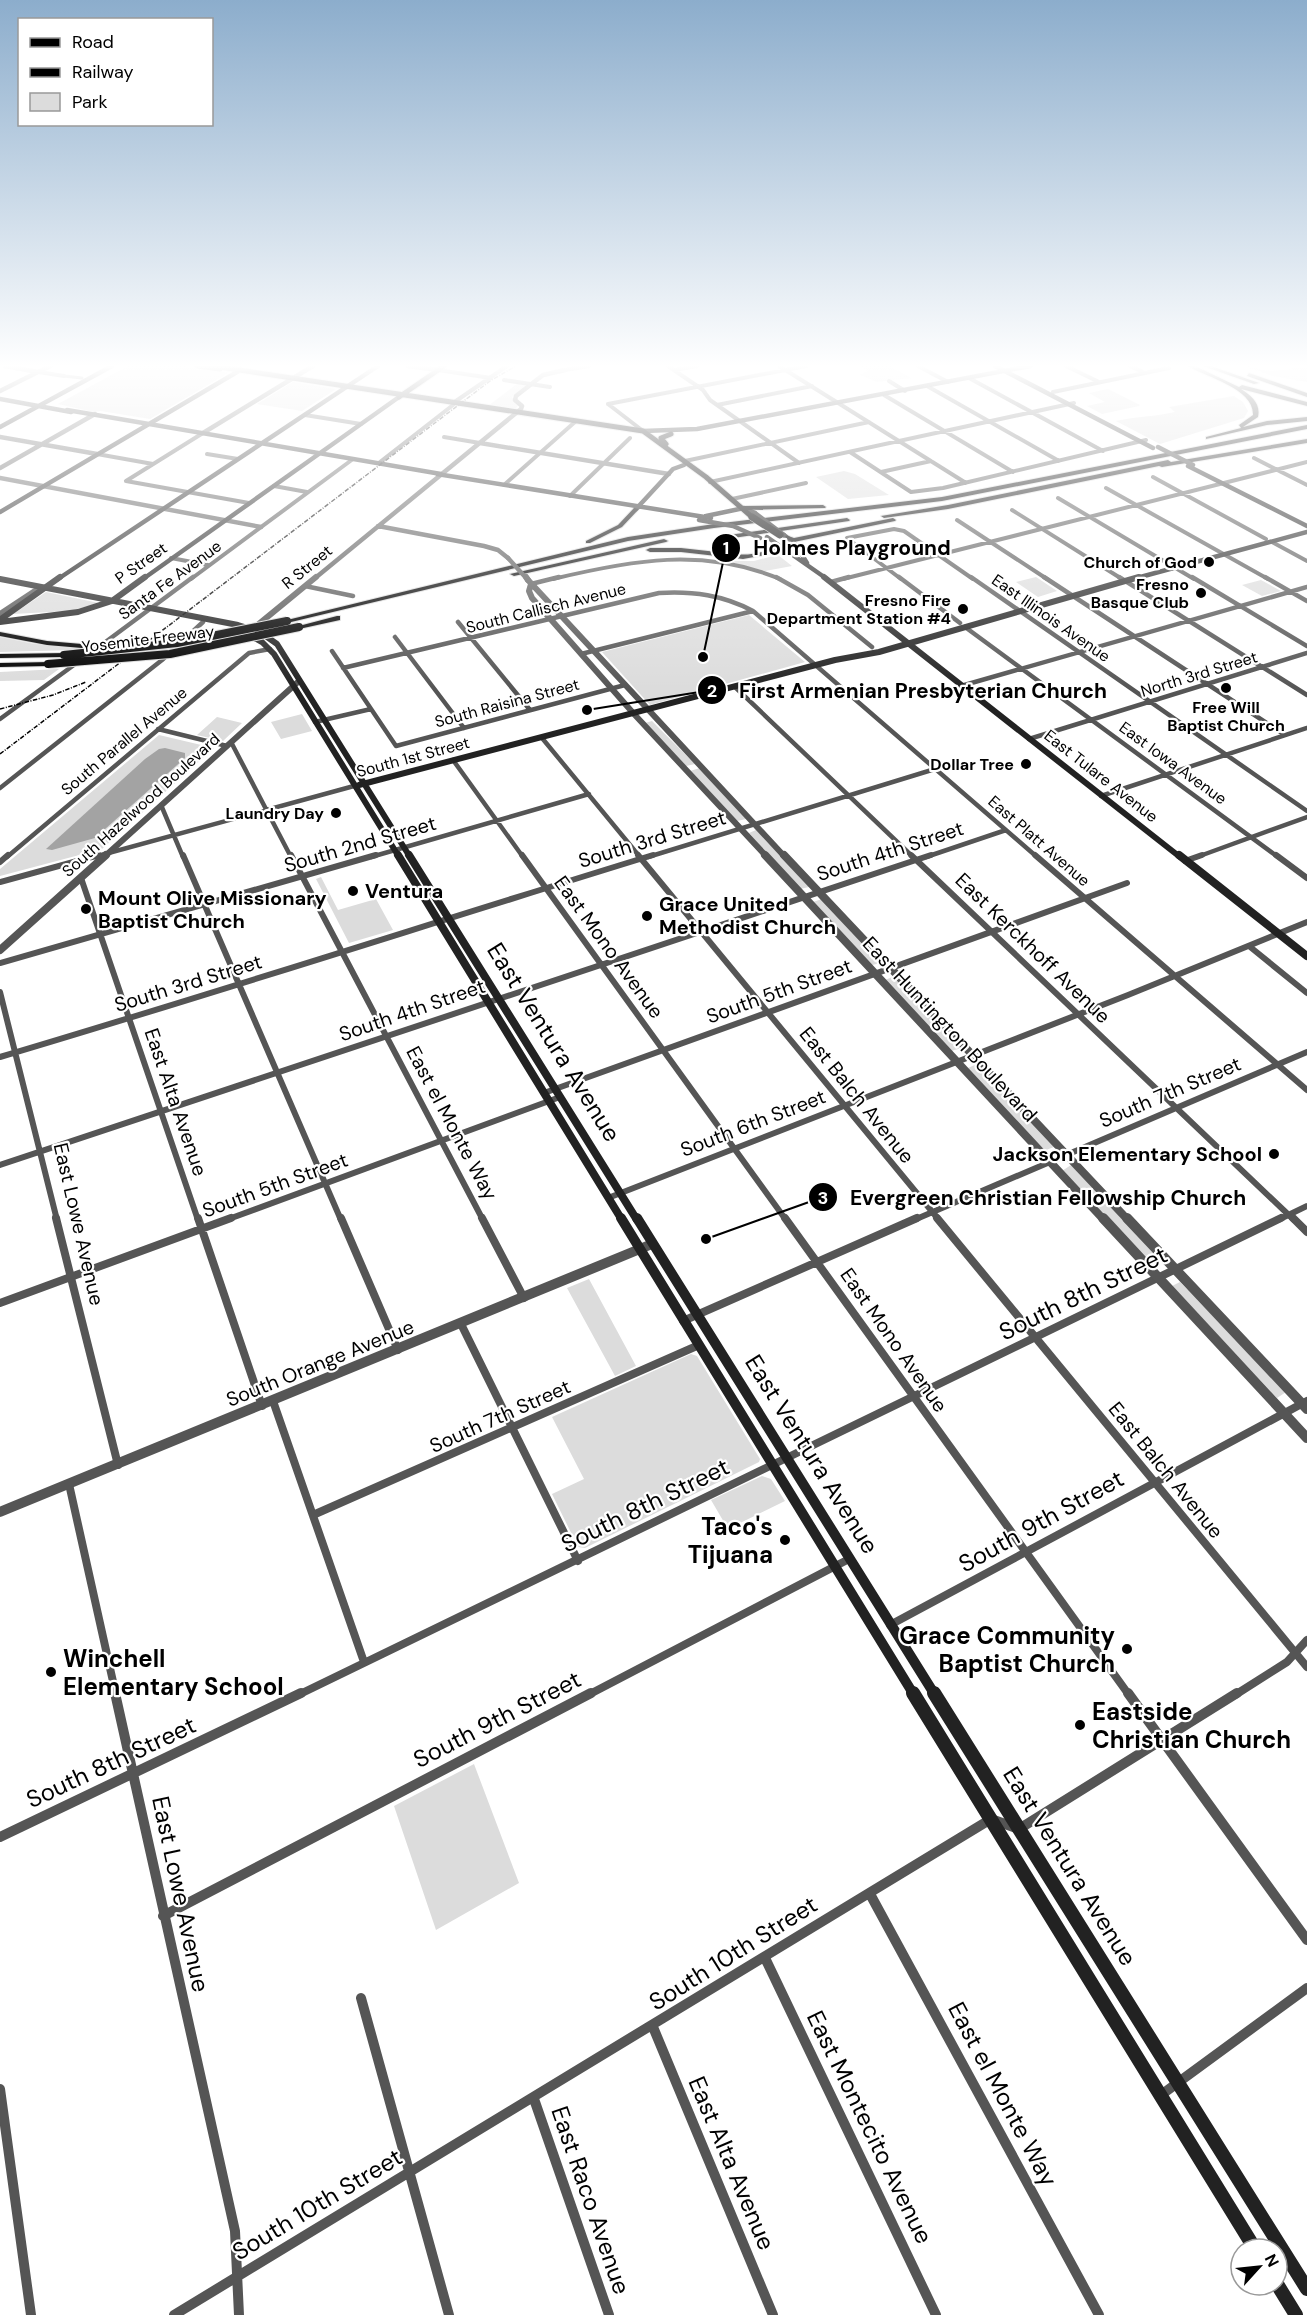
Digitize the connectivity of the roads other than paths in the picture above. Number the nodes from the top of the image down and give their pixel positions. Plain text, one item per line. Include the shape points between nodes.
1 (64, 474) edge
2 (137, 474) edge
3 (215, 474) edge
4 (290, 474) edge
5 (332, 474) edge
6 (441, 474) joint
7 (517, 474) edge
8 (593, 474) edge
9 (669, 474) edge
10 (699, 474) edge
11 (701, 474) edge
12 (747, 474) edge
13 (884, 474) edge
14 (952, 474) edge
15 (1004, 474) edge
16 (1066, 474) edge
17 (1114, 474) edge
18 (1207, 474) edge
19 (1257, 474) edge
20 (1286, 474) edge
21 (0, 477) edge
22 (1153, 477) dead end
23 (710, 482) junction
24 (806, 483) dead end
25 (966, 483) junction
26 (1024, 483) junction
27 (1224, 483) junction
28 (1307, 484) edge
29 (504, 485) junction
30 (44, 486) junction
31 (274, 486) junction
32 (1106, 488) dead end
33 (1029, 491) junction
34 (188, 492) junction
35 (307, 492) junction
36 (1182, 493) junction
37 (570, 496) junction
38 (1058, 498) dead end
39 (732, 499) junction
40 (249, 503) junction
41 (1136, 505) junction
42 (636, 507) junction
43 (162, 509) junction
44 (1012, 510) dead end
45 (0, 512) edge
46 (750, 513) junction
47 (1089, 517) junction
48 (698, 518) junction
49 (225, 520) junction
50 (847, 520) junction
51 (957, 520) dead end
52 (261, 526) junction
53 (378, 526) junction
54 (1307, 527) edge
55 (899, 529) joint
56 (1041, 529) junction
57 (781, 535) junction
58 (763, 538) junction
59 (791, 540) junction
60 (1269, 540) junction
61 (990, 542) junction
62 (779, 548) junction
63 (1222, 553) junction
64 (939, 555) junction
65 (794, 557) junction
66 (171, 558) junction
67 (1307, 561) edge
68 (208, 565) junction
69 (797, 565) junction
70 (1172, 566) junction
71 (885, 568) junction
72 (810, 571) junction
73 (0, 577) edge
74 (470, 577) junction
75 (498, 578) junction
76 (1122, 579) junction
77 (529, 582) junction
78 (828, 583) junction
79 (305, 586) junction
80 (46, 587) junction
81 (1307, 587) edge
82 (1290, 592) junction
83 (1069, 594) junction
84 (352, 596) dead end
85 (112, 601) junction
86 (1307, 601) edge
87 (1240, 606) junction
88 (151, 609) junction
89 (1017, 610) junction
90 (753, 611) junction
91 (3, 615) edge
92 (562, 616) junction
93 (15, 618) junction
94 (550, 619) junction
95 (0, 621) edge
96 (1188, 621) junction
97 (202, 622) junction
98 (458, 622) dead end
99 (293, 623) junction
100 (963, 625) junction
101 (253, 629) junction
102 (0, 634) edge
103 (247, 634) junction
104 (1134, 636) junction
105 (395, 637) dead end
106 (471, 639) junction
107 (904, 642) junction
108 (1307, 646) edge
109 (872, 647) junction
110 (270, 649) junction
111 (332, 651) dead end
112 (594, 651) junction
113 (1079, 652) junction
114 (1307, 652) edge
115 (408, 654) junction
116 (581, 654) junction
117 (0, 656) edge
118 (835, 660) junction
119 (815, 666) junction
120 (0, 667) edge
121 (1262, 667) junction
122 (344, 668) junction
123 (1023, 669) junction
124 (299, 681) junction
125 (1206, 684) junction
126 (293, 686) junction
127 (625, 686) junction
128 (961, 686) junction
129 (735, 687) junction
130 (612, 689) junction
131 (1307, 695) edge
132 (1151, 701) junction
133 (371, 709) junction
134 (530, 710) junction
135 (648, 711) junction
136 (634, 714) junction
137 (0, 719) edge
138 (1092, 719) junction
139 (324, 720) junction
140 (315, 722) junction
141 (464, 728) junction
142 (1307, 728) edge
143 (158, 729) junction
144 (1285, 735) junction
145 (542, 738) junction
146 (1029, 739) junction
147 (229, 744) junction
148 (1227, 754) junction
149 (453, 760) junction
150 (699, 765) junction
151 (686, 769) junction
152 (935, 769) junction
153 (1166, 775) junction
154 (364, 784) junction
155 (354, 786) junction
156 (0, 788) edge
157 (589, 794) junction
158 (848, 795) junction
159 (1101, 796) junction
160 (161, 805) junction
161 (267, 810) junction
162 (1307, 811) edge
163 (1307, 817) edge
164 (497, 820) junction
165 (755, 824) junction
166 (741, 828) junction
167 (1006, 830) junction
168 (174, 835) junction
169 (1251, 836) junction
170 (404, 847) junction
171 (394, 850) junction
172 (108, 853) junction
173 (642, 859) junction
174 (916, 860) junction
175 (1185, 861) junction
176 (0, 862) edge
177 (302, 876) junction
178 (81, 878) junction
179 (1307, 878) edge
180 (0, 882) edge
181 (1127, 883) dead end
182 (546, 888) junction
183 (819, 892) junction
184 (805, 897) junction
185 (1085, 899) junction
186 (205, 904) junction
187 (448, 918) junction
188 (437, 921) junction
189 (1307, 922) edge
190 (701, 931) junction
191 (992, 932) junction
192 (1278, 934) junction
193 (100, 935) junction
194 (1249, 946) junction
195 (0, 950) edge
196 (342, 952) junction
197 (1307, 956) edge
198 (0, 963) edge
199 (601, 964) junction
200 (892, 969) junction
201 (877, 974) junction
202 (1175, 976) junction
203 (240, 986) junction
204 (0, 992) edge
205 (1307, 993) edge
206 (498, 998) junction
207 (487, 1002) junction
208 (768, 1012) junction
209 (1078, 1014) junction
210 (129, 1018) junction
211 (386, 1036) junction
212 (663, 1050) junction
213 (16, 1052) junction
214 (1307, 1052) edge
215 (974, 1055) junction
216 (0, 1057) edge
217 (957, 1062) junction
218 (1277, 1064) junction
219 (278, 1073) junction
220 (1307, 1090) edge
221 (544, 1093) junction
222 (558, 1093) junction
223 (549, 1101) junction
224 (844, 1105) junction
225 (1177, 1107) junction
226 (160, 1110) junction
227 (442, 1142) junction
228 (735, 1148) junction
229 (42, 1152) junction
230 (1068, 1155) junction
231 (1051, 1162) junction
232 (0, 1165) edge
233 (326, 1184) junction
234 (620, 1193) junction
235 (608, 1198) junction
236 (1307, 1206) edge
237 (932, 1212) junction
238 (1288, 1215) junction
239 (201, 1229) junction
240 (1307, 1232) edge
241 (652, 1244) junction
242 (641, 1251) junction
243 (817, 1261) junction
244 (1176, 1270) junction
245 (70, 1278) junction
246 (1158, 1278) junction
247 (524, 1298) junction
248 (0, 1303) edge
249 (696, 1315) junction
250 (683, 1321) junction
251 (461, 1324) junction
252 (1037, 1337) junction
253 (699, 1345) junction
254 (398, 1350) junction
255 (912, 1395) junction
256 (273, 1401) junction
257 (1305, 1404) edge
258 (262, 1406) junction
259 (1284, 1413) junction
260 (512, 1429) junction
261 (1307, 1438) edge
262 (785, 1457) junction
263 (772, 1464) junction
264 (118, 1465) junction
265 (1155, 1483) junction
266 (69, 1484) junction
267 (0, 1512) edge
268 (313, 1515) junction
269 (1026, 1552) junction
270 (849, 1559) junction
271 (578, 1561) junction
272 (835, 1566) junction
273 (890, 1625) junction
274 (1307, 1640) edge
275 (1294, 1652) junction
276 (364, 1662) junction
277 (1307, 1668) edge
278 (1162, 1740) junction
279 (132, 1773) junction
280 (991, 1819) junction
281 (1018, 1830) junction
282 (0, 1837) edge
283 (870, 1894) junction
284 (163, 1916) junction
285 (1307, 1940) edge
286 (765, 1958) junction
287 (1307, 1988) edge
288 (361, 1998) dead end
289 (653, 2027) junction
290 (1177, 2084) junction
291 (0, 2089) edge
292 (1161, 2095) junction
293 (534, 2099) junction
294 (408, 2174) junction
295 (1248, 2237) edge
296 (236, 2276) junction
297 (1307, 2289) edge
298 (1285, 2297) edge
299 (31, 2315) edge
300 (174, 2315) edge
301 (239, 2315) edge
302 (449, 2315) edge
303 (609, 2315) edge
304 (773, 2315) edge
305 (936, 2315) edge
306 (1099, 2315) edge
307 (1296, 2315) edge

1 - 30 main road
2 - 34 street via 126,481
3 - 34 main road
4 - 31 main road, P Street
5 - 35 street, Santa Fe Avenue
6 - 29 main road
6 - 53 street, R Street
7 - 29 street
8 - 37 street
9 - 42 main road
10 - 23 main road
11 - 23 main road
12 - 23 street
13 - 25 street via 911,492
14 - 25 street
15 - 25 street
16 - 26 highway
17 - 33 highway
18 - 27 main road, bridge
19 - 27 street
20 - 28 street
21 - 30 street
22 - 36 street
23 - 39 main road
24 - 39 street
26 - 46 highway via 875,504
26 - 74 highway via 913,504 662,533
27 - 36 street
27 - 54 main road
29 - 37 main road
30 - 43 street
30 - 45 main road
31 - 35 street
31 - 40 main road, P Street
32 - 41 street
33 - 50 highway
33 - 59 highway
34 - 40 street
34 - 43 main road
35 - 52 street, Santa Fe Avenue
36 - 41 street
36 - 60 street
37 - 42 main road
38 - 47 street
39 - 46 main road
40 - 49 main road, P Street
41 - 47 street
41 - 63 street
42 - 48 main road
42 - 74 highway via 620,526 594,540
43 - 49 street
43 - 80 main road
44 - 56 street
46 - 48 main road
46 - 57 highway, bridge
47 - 56 street
47 - 70 street
48 - 58 main road, bridge
48 - 58 main road, bridge via 745,526
49 - 52 street
49 - 66 main road, P Street
50 - 58 highway via 734,535 720,545 730,553 749,554 762,548
50 - 75 highway via 669,540
51 - 61 street
52 - 68 street, Santa Fe Avenue
53 - 77 street, East Huntington Boulevard, bridge via 498,550
53 - 79 street, R Street
54 - 60 main road
55 - 64 street, East Illinois Avenue
55 - 71 street, East Iowa Avenue via 851,536 848,541
56 - 61 street
56 - 76 street
57 - 59 highway
57 - 65 main road
58 - 62 main road
59 - 72 main road
60 - 63 main road
60 - 63 main road
60 - 67 street
61 - 64 street
61 - 83 street
62 - 65 main road
62 - 69 main road
62 - 75 highway via 741,557 649,550
63 - 70 main road
63 - 82 street
64 - 71 street
64 - 89 street, East Illinois Avenue
65 - 69 main road
65 - 72 main road
66 - 68 street
66 - 85 main road, P Street
68 - 88 street, Santa Fe Avenue
69 - 72 main road
70 - 76 main road
70 - 87 street
71 - 78 street
71 - 100 street, East Iowa Avenue
72 - 78 main road
73 - 80 main road
74 - 99 highway
75 - 99 highway
76 - 83 main road
76 - 96 street
77 - 92 street, East Huntington Boulevard
77 - 94 street, East Huntington Boulevard via 530,594
77 - 109 street via 653,559 727,562 791,584
78 - 107 main road, East Tulare Avenue
79 - 84 street
79 - 101 street, R Street
80 - 85 main road
80 - 91 main road
81 - 82 street
82 - 86 street
82 - 87 street
83 - 89 main road
83 - 104 street
85 - 88 main road
85 - 93 main road, P Street via 78,612
87 - 96 street
87 - 108 street
88 - 97 main road
88 - 101 main road
88 - 137 street, Santa Fe Avenue
89 - 100 main road
89 - 100 main road
89 - 113 street, East Illinois Avenue
90 - 92 street, South Callisch Avenue via 723,597 683,591
90 - 112 street
90 - 119 street, East Platt Avenue
91 - 93 main road, P Street
91 - 95 main road
92 - 94 street, South Callisch Avenue
92 - 112 street, East Huntington Boulevard
93 - 95 main road, P Street
94 - 106 street, South Callisch Avenue
94 - 116 street, East Huntington Boulevard
96 - 104 street
96 - 121 street
97 - 103 main road
97 - 156 street via 162,660
98 - 106 street
99 - 102 highway, bridge via 172,640 82,646
99 - 117 highway, Yosemite Freeway, bridge via 177,644 64,655
99 - 120 highway, Yosemite Freeway, bridge via 211,647 136,658
100 - 107 main road
100 - 107 main road via 941,628
100 - 123 street, East Iowa Avenue
101 - 103 street, R Street
101 - 124 main road, East Ventura Avenue via 277,644
103 - 110 main road
104 - 113 street
104 - 125 street
105 - 115 street
106 - 115 street, South Callisch Avenue
106 - 134 street
107 - 109 main road, South 1st Street
107 - 118 main road, South 1st Street
107 - 128 main road, East Tulare Avenue
109 - 118 main road, South 1st Street
110 - 126 main road, East Ventura Avenue
110 - 143 street, South Parallel Avenue via 249,653
111 - 122 street
112 - 116 street
112 - 127 street, East Huntington Boulevard
113 - 123 street
113 - 132 street, East Illinois Avenue
114 - 121 street, North 3rd Street
115 - 122 street, South Callisch Avenue
115 - 141 street
116 - 130 street, East Huntington Boulevard
118 - 119 main road, South 1st Street
119 - 129 main road, South 1st Street
119 - 152 street, East Platt Avenue
121 - 125 street, North 3rd Street
121 - 131 street
122 - 133 street
123 - 128 street
123 - 138 street, East Iowa Avenue
124 - 126 street, South Hazelwood Boulevard
124 - 139 main road, East Ventura Avenue
125 - 132 street, North 3rd Street
125 - 144 street
126 - 140 main road, East Ventura Avenue
126 - 147 street, South Hazelwood Boulevard
127 - 130 street, South Raisina Street
127 - 135 street, East Huntington Boulevard
128 - 146 main road, East Tulare Avenue
129 - 135 main road, South 1st Street
129 - 158 street, East Kerckhoff Avenue
130 - 134 street, South Raisina Street
130 - 136 street, East Huntington Boulevard
132 - 138 street, North 3rd Street
132 - 148 street, East Illinois Avenue
133 - 139 street
133 - 141 street, South Raisina Street via 396,746
134 - 141 street, South Raisina Street
135 - 136 main road, South 1st Street
135 - 150 street, East Huntington Boulevard
136 - 145 main road, South 1st Street
136 - 151 street, East Huntington Boulevard
138 - 146 street, North 3rd Street
138 - 153 street, East Iowa Avenue
139 - 140 street
139 - 154 main road, East Ventura Avenue
140 - 155 main road, East Ventura Avenue
142 - 144 street
143 - 147 street
143 - 176 street, South Parallel Avenue
144 - 148 street
145 - 149 main road, South 1st Street
145 - 157 street, East Balch Avenue
146 - 159 main road, East Tulare Avenue
147 - 160 street, South Hazelwood Boulevard
147 - 161 street, East el Monte Way
148 - 153 street
148 - 162 street, East Illinois Avenue
149 - 154 main road, South 1st Street
149 - 164 street, East Mono Avenue
150 - 151 street
150 - 165 street, East Huntington Boulevard
151 - 166 street, East Huntington Boulevard
152 - 158 street, South 3rd Street
152 - 167 street, East Platt Avenue
153 - 159 street
153 - 169 street, East Iowa Avenue
154 - 155 main road, South 1st Street
154 - 170 main road, East Ventura Avenue
155 - 161 street, South 1st Street
155 - 171 main road, East Ventura Avenue
157 - 164 street, South 2nd Street
157 - 173 street, East Balch Avenue
158 - 165 street, South 3rd Street
158 - 174 street, East Kerckhoff Avenue
159 - 175 main road, East Tulare Avenue
160 - 168 street
160 - 172 street, South Hazelwood Boulevard
161 - 168 street, South 1st Street
161 - 177 street, East el Monte Way
163 - 169 street
164 - 170 street, South 2nd Street
164 - 182 street, East Mono Avenue
165 - 166 street, South 3rd Street
165 - 183 street, East Huntington Boulevard
166 - 173 street, South 3rd Street
166 - 184 street, East Huntington Boulevard
167 - 174 street, South 4th Street
167 - 185 street, East Platt Avenue
168 - 172 street, South 1st Street
168 - 186 street
169 - 175 street
169 - 179 street, East Iowa Avenue
170 - 171 street, South 2nd Street
170 - 187 main road, East Ventura Avenue
171 - 177 street, South 2nd Street
171 - 188 main road, East Ventura Avenue
172 - 178 street, South Hazelwood Boulevard
172 - 180 street, South 1st Street
173 - 182 street, South 3rd Street
173 - 190 street, East Balch Avenue
174 - 183 street, South 4th Street
174 - 191 street, East Kerckhoff Avenue
175 - 192 main road, East Tulare Avenue
177 - 186 street, South 2nd Street
177 - 196 street, East el Monte Way
178 - 193 street, East Alta Avenue
178 - 195 street, South Hazelwood Boulevard
181 - 185 street, South 5th Street
182 - 187 street, South 3rd Street
182 - 199 street, East Mono Avenue
183 - 184 street, South 4th Street
183 - 200 street, East Huntington Boulevard
184 - 190 street, South 4th Street
184 - 201 street, East Huntington Boulevard
185 - 191 street, South 5th Street
185 - 202 street, East Platt Avenue
186 - 193 street, South 2nd Street
186 - 203 street
187 - 188 street, South 3rd Street
187 - 206 main road, East Ventura Avenue
188 - 196 street, South 3rd Street
188 - 207 main road, East Ventura Avenue
189 - 192 street, South 6th Street
190 - 199 street, South 4th Street
190 - 208 street, East Balch Avenue
191 - 200 street, South 5th Street
191 - 209 street, East Kerckhoff Avenue
192 - 194 street, South 6th Street
192 - 197 main road, East Tulare Avenue
193 - 198 street, South 2nd Street
193 - 210 street, East Alta Avenue
194 - 202 street, South 6th Street
194 - 205 street
196 - 203 street, South 3rd Street
196 - 211 street, East el Monte Way
199 - 206 street, South 4th Street
199 - 212 street, East Mono Avenue
200 - 201 street, South 5th Street
200 - 215 street, East Huntington Boulevard
201 - 208 street, South 5th Street
201 - 217 street, East Huntington Boulevard
202 - 209 street, South 6th Street
202 - 218 street, East Platt Avenue
203 - 210 street, South 3rd Street
203 - 219 street
204 - 213 street, East Lowe Avenue
206 - 207 street, South 4th Street
206 - 222 main road, East Ventura Avenue
207 - 211 street, South 4th Street
207 - 221 main road, East Ventura Avenue
208 - 212 street, South 5th Street
208 - 224 street, East Balch Avenue
209 - 215 street, South 6th Street
209 - 225 street, East Kerckhoff Avenue
210 - 213 street, South 3rd Street
210 - 226 street, East Alta Avenue
211 - 219 street, South 4th Street
211 - 227 street, East el Monte Way
212 - 222 street, South 5th Street
212 - 228 street, East Mono Avenue
213 - 216 street, South 3rd Street
213 - 229 street, East Lowe Avenue
214 - 218 street, South 7th Street
215 - 217 street, South 6th Street
215 - 230 street, East Huntington Boulevard
217 - 224 street, South 6th Street
217 - 231 street, East Huntington Boulevard
218 - 220 street, East Platt Avenue
218 - 225 street, South 7th Street
219 - 226 street, South 4th Street
219 - 233 street
221 - 222 street, South 5th Street
221 - 223 main road, East Ventura Avenue
222 - 223 street, South 5th Street
222 - 234 main road, East Ventura Avenue
223 - 227 street, South 5th Street
223 - 235 main road, East Ventura Avenue
224 - 228 street, South 6th Street
224 - 237 street, East Balch Avenue
225 - 230 street, South 7th Street
225 - 238 street, East Kerckhoff Avenue
226 - 229 street, South 4th Street
226 - 239 street, East Alta Avenue
227 - 233 street, South 5th Street
227 - 247 street, East el Monte Way
228 - 234 street, South 6th Street
228 - 243 street, East Mono Avenue
229 - 232 street, South 4th Street
229 - 245 street, East Lowe Avenue
230 - 231 street, South 7th Street
230 - 244 street, East Huntington Boulevard
231 - 237 street, South 7th Street
231 - 246 street, East Huntington Boulevard
233 - 239 street, South 5th Street
233 - 254 street
234 - 235 street, South 6th Street
234 - 241 main road, East Ventura Avenue
235 - 242 main road, East Ventura Avenue
236 - 238 street, South 8th Street
237 - 243 street, South 7th Street
237 - 252 street, East Balch Avenue
238 - 240 street, East Kerckhoff Avenue
238 - 244 street, South 8th Street
239 - 245 street, South 5th Street
239 - 258 street, East Alta Avenue
241 - 242 street, South Orange Avenue
241 - 249 main road, East Ventura Avenue
242 - 247 street, South Orange Avenue
242 - 250 main road, East Ventura Avenue
243 - 249 street, South 7th Street
243 - 255 street, East Mono Avenue
244 - 246 street, South 8th Street
244 - 257 street, East Huntington Boulevard
245 - 248 street, South 5th Street
245 - 264 street, East Lowe Avenue
246 - 252 street, South 8th Street
246 - 259 street, East Huntington Boulevard
247 - 251 street, South Orange Avenue
249 - 250 street, South 7th Street
249 - 262 main road, East Ventura Avenue
250 - 253 main road, East Ventura Avenue
251 - 254 street, South Orange Avenue
251 - 260 street
252 - 255 street, South 8th Street
252 - 265 street, East Balch Avenue
253 - 260 street, South 7th Street
253 - 263 main road, East Ventura Avenue
254 - 256 street, South Orange Avenue
255 - 262 street, South 8th Street
255 - 269 street, East Mono Avenue
256 - 258 street, South Orange Avenue
256 - 268 street
257 - 259 street, South 9th Street
258 - 264 street, South Orange Avenue
259 - 261 street, East Huntington Boulevard
259 - 265 street, South 9th Street
260 - 268 street, South 7th Street
260 - 271 street
262 - 263 street, South 8th Street
262 - 270 main road, East Ventura Avenue
263 - 271 street, South 8th Street
263 - 272 main road, East Ventura Avenue
264 - 266 street, South Orange Avenue
265 - 269 street, South 9th Street
265 - 275 street, East Balch Avenue
266 - 267 street, South Orange Avenue
266 - 279 street, East Lowe Avenue
268 - 276 street
269 - 273 street, South 9th Street
269 - 278 street, East Mono Avenue
270 - 272 street, South 9th Street
270 - 273 main road, East Ventura Avenue
271 - 276 street, South 8th Street
272 - 280 main road, East Ventura Avenue
272 - 284 street, South 9th Street
273 - 281 main road, East Ventura Avenue
274 - 275 street
275 - 277 street, East Balch Avenue
275 - 278 street via 1287,1662
276 - 279 street, South 8th Street
278 - 281 street
278 - 285 street, East Mono Avenue
279 - 282 street, South 8th Street
279 - 284 street, East Lowe Avenue
280 - 281 street
280 - 283 street, South 10th Street
280 - 292 main road, East Ventura Avenue
281 - 290 main road, East Ventura Avenue
283 - 286 street, South 10th Street
283 - 306 street, East el Monte Way
284 - 296 street, East Lowe Avenue via 235,2231
286 - 289 street, South 10th Street
286 - 305 street, East Montecito Avenue
287 - 290 street
288 - 294 street
289 - 293 street, South 10th Street
289 - 304 street, East Alta Avenue
290 - 292 street
290 - 297 main road, East Ventura Avenue
291 - 299 street
292 - 295 main road, East Ventura Avenue
293 - 294 street, South 10th Street
293 - 303 street, East Raco Avenue
294 - 296 street, South 10th Street
294 - 302 street
296 - 300 street, South 10th Street
296 - 301 street, East Lowe Avenue
298 - 307 main road

